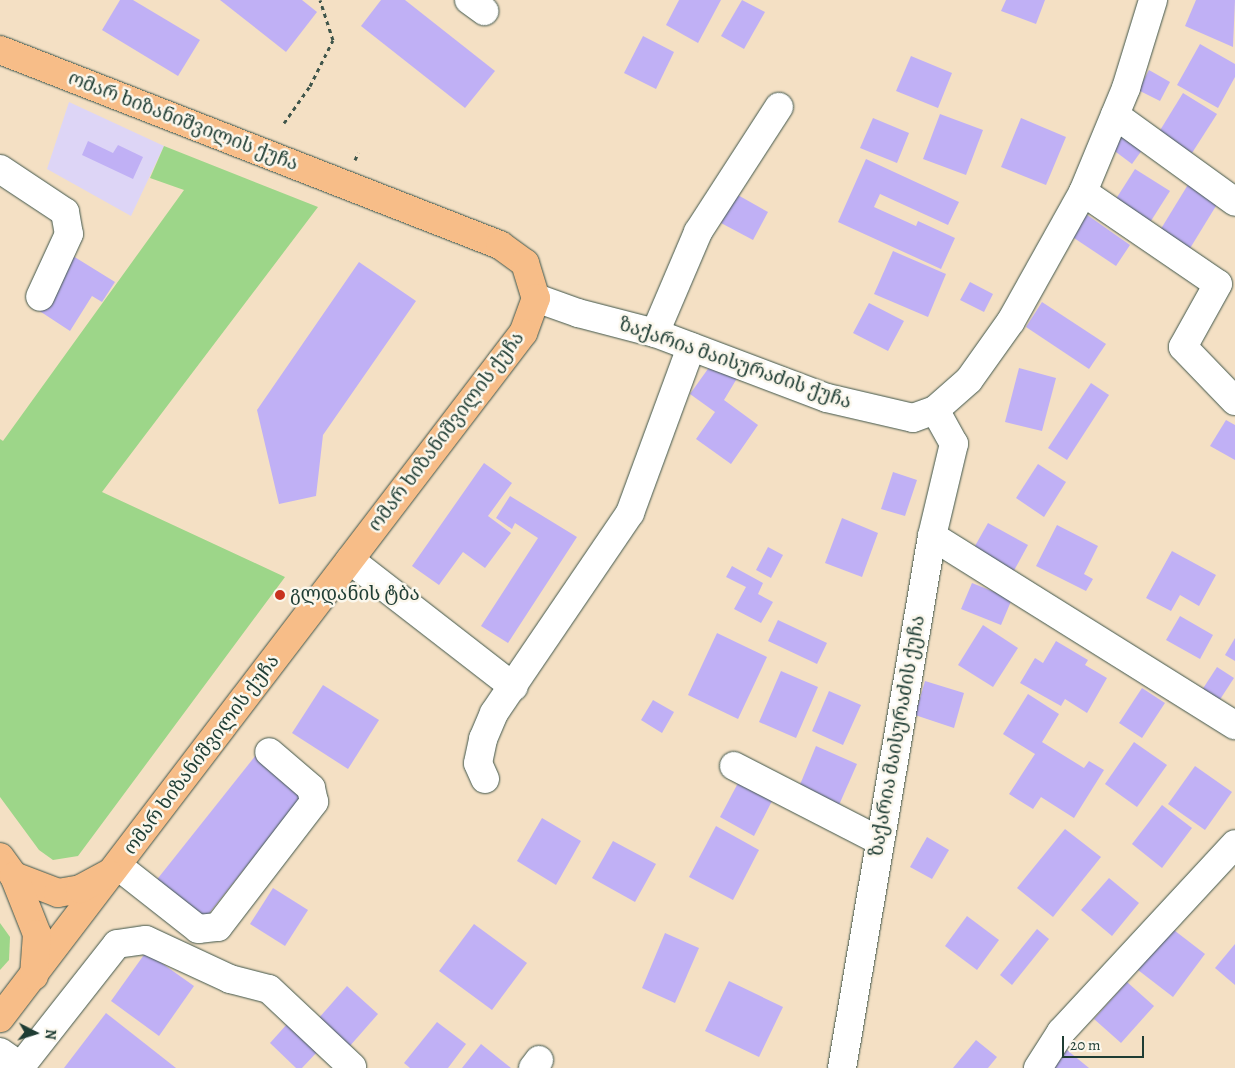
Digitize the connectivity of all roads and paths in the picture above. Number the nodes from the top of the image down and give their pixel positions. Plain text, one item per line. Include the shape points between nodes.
1 (320, 0) edge
2 (1152, 0) edge
3 (0, 50) edge
4 (780, 107) dead end
5 (1115, 115) junction
6 (284, 123) dead end
7 (0, 169) edge
8 (1083, 192) junction
9 (1235, 202) edge
10 (40, 297) dead end
11 (536, 298) junction
12 (654, 334) junction
13 (691, 347) junction
14 (1235, 400) edge
15 (935, 410) junction
16 (932, 536) junction
17 (350, 560) junction
18 (514, 687) junction
19 (1235, 725) edge
20 (269, 752) dead end
21 (734, 766) dead end
22 (485, 778) dead end
23 (880, 842) junction
24 (1235, 844) edge
25 (7, 866) edge
26 (116, 869) junction
27 (34, 976) junction
28 (0, 1018) edge
29 (15, 1062) edge
30 (352, 1067) edge
31 (842, 1068) edge
32 (1038, 1068) edge

1 - 6 path via 333,40 310,86
2 - 5 street, ზაქარია მაისურაძის ქუჩა
3 - 11 main road, ომარ ხიზანიშვილის ქუჩა via 500,245 524,263
4 - 12 street via 698,232
5 - 8 street, ზაქარია მაისურაძის ქუჩა
5 - 9 street
7 - 10 street via 65,212 69,234
8 - 14 street via 1218,284 1183,347
8 - 15 street, ზაქარია მაისურაძის ქუჩა via 1011,321 970,380
11 - 12 street, ზაქარია მაისურაძის ქუჩა
11 - 17 main road, ომარ ხიზანიშვილის ქუჩა via 524,333
12 - 13 street, ზაქარია მაისურაძის ქუჩა
13 - 15 street, ზაქარია მაისურაძის ქუჩა via 827,398 913,418
13 - 18 street via 630,513
15 - 16 street, ზაქარია მაისურაძის ქუჩა via 954,444
16 - 19 street
16 - 23 street, ზაქარია მაისურაძის ქუჩა
17 - 18 street
17 - 26 main road, ომარ ხიზანიშვილის ქუჩა
18 - 22 street via 494,713 483,739 478,763
20 - 26 street via 311,788 314,802 218,927 198,929
21 - 23 street
23 - 31 street, ზაქარია მაისურაძის ქუჩა
24 - 32 street via 1061,1032
25 - 26 main road via 58,893 80,890
25 - 27 main road via 37,934
26 - 27 main road, ომარ ხიზანიშვილის ქუჩა
27 - 28 main road, ომარ ხიზანიშვილის ქუჩა
29 - 30 street via 117,944 146,940 230,979 269,989

